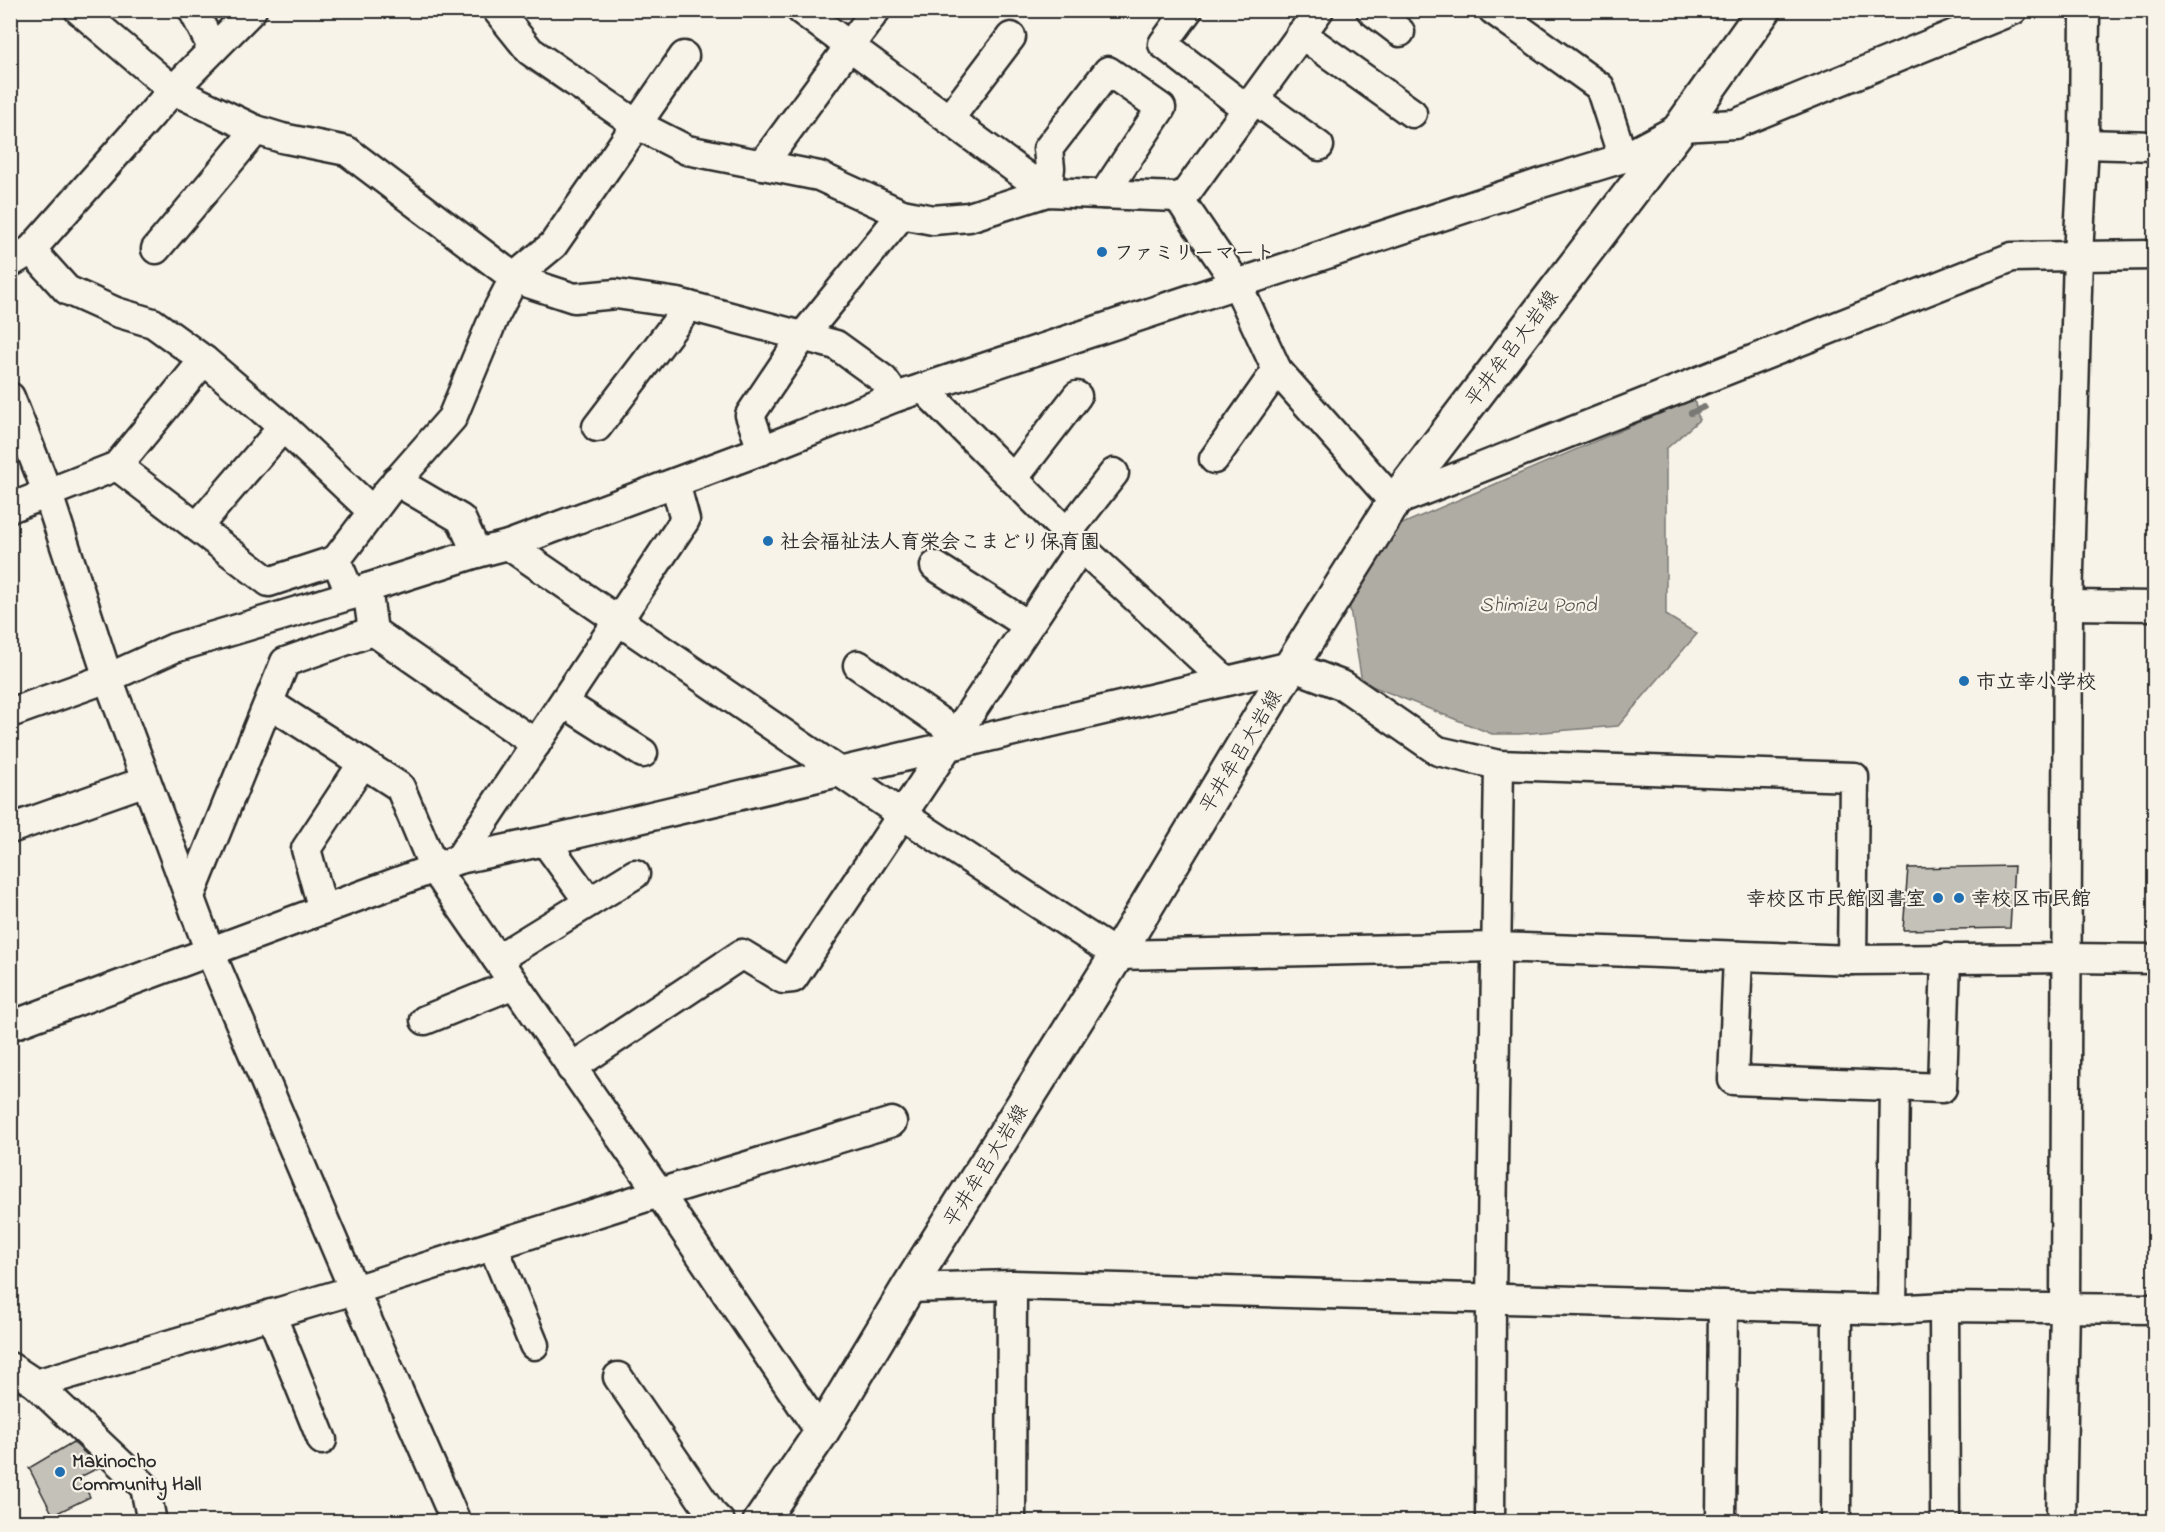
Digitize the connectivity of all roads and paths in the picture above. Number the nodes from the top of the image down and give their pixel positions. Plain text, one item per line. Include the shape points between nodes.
1 (79, 10) edge
2 (193, 10) edge
3 (252, 10) edge
4 (497, 10) edge
5 (801, 10) edge
6 (876, 10) edge
7 (1188, 10) edge
8 (1318, 10) edge
9 (1371, 10) edge
10 (1493, 10) edge
11 (1764, 10) edge
12 (2013, 10) edge
13 (2085, 10) edge
14 (1400, 32) dead end
15 (1301, 34) junction
16 (1011, 37) dead end
17 (850, 45) junction
18 (213, 49) junction
19 (684, 56) dead end
20 (173, 90) junction
21 (1251, 104) junction
22 (1412, 113) dead end
23 (950, 119) junction
24 (636, 124) junction
25 (1681, 127) junction
26 (256, 130) junction
27 (2084, 144) junction
28 (1319, 146) dead end
29 (2154, 146) edge
30 (1623, 158) junction
31 (762, 165) junction
32 (1047, 192) junction
33 (1104, 194) junction
34 (1178, 197) junction
35 (902, 214) junction
36 (156, 249) dead end
37 (2078, 255) junction
38 (2154, 255) edge
39 (21, 257) edge
40 (516, 279) junction
41 (1237, 284) junction
42 (689, 306) junction
43 (803, 336) junction
44 (204, 360) junction
45 (1277, 370) junction
46 (909, 393) junction
47 (1077, 396) dead end
48 (10, 397) edge
49 (283, 427) junction
50 (597, 427) dead end
51 (762, 450) junction
52 (1214, 459) dead end
53 (117, 466) junction
54 (1114, 473) dead end
55 (1013, 479) junction
56 (396, 481) junction
57 (675, 483) junction
58 (48, 494) junction
59 (1394, 502) junction
60 (10, 508) edge
61 (372, 512) junction
62 (197, 528) junction
63 (1074, 540) junction
64 (508, 545) junction
65 (477, 553) junction
66 (336, 560) junction
67 (935, 567) dead end
68 (359, 591) junction
69 (2068, 605) junction
70 (2154, 606) edge
71 (618, 621) junction
72 (1028, 625) junction
73 (373, 631) junction
74 (858, 665) dead end
75 (1291, 666) junction
76 (108, 678) junction
77 (1226, 681) junction
78 (269, 703) junction
79 (564, 703) junction
80 (10, 713) edge
81 (952, 739) junction
82 (536, 744) junction
83 (643, 753) dead end
84 (363, 762) junction
85 (1499, 765) junction
86 (839, 771) junction
87 (146, 781) junction
88 (901, 814) junction
89 (10, 829) edge
90 (545, 841) junction
91 (446, 864) junction
92 (634, 874) dead end
93 (190, 896) junction
94 (589, 902) junction
95 (323, 910) junction
96 (1495, 947) junction
97 (210, 952) junction
98 (1117, 955) junction
99 (1738, 956) junction
100 (1946, 958) junction
101 (2067, 958) junction
102 (496, 959) junction
103 (2154, 959) edge
104 (1852, 960) junction
105 (514, 984) junction
106 (424, 1020) dead end
107 (10, 1026) edge
108 (571, 1068) junction
109 (1895, 1086) junction
110 (892, 1122) dead end
111 (659, 1193) junction
112 (494, 1246) junction
113 (1012, 1285) junction
114 (908, 1288) junction
115 (354, 1290) junction
116 (1491, 1299) junction
117 (1723, 1305) junction
118 (1944, 1307) junction
119 (2065, 1307) junction
120 (1837, 1309) junction
121 (2154, 1309) edge
122 (1892, 1310) junction
123 (271, 1314) junction
124 (534, 1345) dead end
125 (618, 1377) dead end
126 (20, 1378) edge
127 (821, 1433) junction
128 (322, 1440) dead end
129 (457, 1520) edge
130 (152, 1521) edge
131 (720, 1521) edge
132 (760, 1521) edge
133 (1011, 1521) edge
134 (1490, 1521) edge
135 (1721, 1521) edge
136 (1836, 1521) edge
137 (1945, 1521) edge
138 (2061, 1521) edge

1 - 20 street
2 - 18 street
3 - 18 street
4 - 24 street via 530,51
5 - 17 street
6 - 17 street
7 - 21 street via 1163,44
8 - 15 street
9 - 14 street
10 - 30 street via 1600,87
11 - 25 main road, 平井牟呂大岩線
12 - 25 street via 1735,124
13 - 27 street
15 - 21 street
15 - 22 street
16 - 23 street
17 - 23 street
17 - 31 street
18 - 20 street
19 - 24 street
20 - 26 street
20 - 39 street
21 - 28 street
21 - 34 street via 1186,193
23 - 32 street
24 - 31 street via 687,150
24 - 40 street via 553,245
25 - 30 street
25 - 59 main road, 平井牟呂大岩線
26 - 36 street
26 - 40 street via 347,151
27 - 29 street
27 - 37 street
30 - 41 street
31 - 35 street via 819,176
32 - 33 street
32 - 33 street via 1048,149 1108,71 1161,108
32 - 35 street via 969,217 933,220
33 - 34 street
34 - 41 street
35 - 43 street
37 - 38 street
37 - 59 street via 2012,257
37 - 69 street
39 - 44 street via 67,290 153,323
40 - 42 street via 574,298 616,294
40 - 56 street via 494,318 452,418
41 - 45 street
41 - 46 street
42 - 43 street
42 - 50 street
43 - 46 street via 836,345
43 - 51 street via 750,415
44 - 49 street
44 - 53 street
45 - 52 street
45 - 59 street
46 - 51 street
46 - 55 street
47 - 55 street
48 - 58 street
49 - 61 street
49 - 62 street
51 - 57 street
53 - 58 street
53 - 62 street
54 - 63 street
55 - 63 street
56 - 61 street
56 - 65 street via 461,519
57 - 64 street
57 - 71 street via 685,520
58 - 60 street
58 - 76 street
59 - 75 main road, 平井牟呂大岩線
61 - 66 street
62 - 66 street via 269,582
63 - 72 street
63 - 77 street
64 - 65 street
64 - 71 street
65 - 68 street
66 - 68 street
67 - 72 street
68 - 73 street
68 - 76 street via 174,648
69 - 70 street
69 - 101 street
71 - 79 street
71 - 86 street
72 - 81 street
73 - 78 street via 285,662
73 - 82 street
74 - 81 street
75 - 77 street
75 - 85 street via 1344,686 1438,751
75 - 98 main road, 平井牟呂大岩線
76 - 80 street
76 - 87 street
77 - 81 street
78 - 84 street
78 - 93 street
79 - 82 street
79 - 83 street
81 - 86 street
81 - 88 street
82 - 91 street
84 - 91 street via 400,787
84 - 95 street via 306,849
85 - 96 street
85 - 104 street via 1854,777
86 - 88 street
86 - 90 street
87 - 89 street
87 - 93 street
88 - 98 street
88 - 108 street via 793,978 783,979 742,954
90 - 91 street
90 - 94 street
91 - 95 street
91 - 102 street
92 - 94 street
93 - 97 street
94 - 102 street
95 - 97 street
96 - 98 street
96 - 99 street
96 - 116 street
97 - 107 street
97 - 115 street
98 - 114 main road, 平井牟呂大岩線
99 - 104 street
99 - 109 street via 1733,1080
100 - 101 street
100 - 104 street
100 - 109 street via 1942,1088
101 - 103 street
101 - 119 street
102 - 105 street
105 - 106 street
105 - 108 street
108 - 111 street
109 - 122 street
110 - 111 street
111 - 112 street
111 - 127 street
112 - 115 street
112 - 124 street
113 - 114 street
113 - 116 street
113 - 133 street
114 - 127 main road, 平井牟呂大岩線
115 - 123 street
115 - 129 street
116 - 117 street
116 - 134 street
117 - 120 street
117 - 135 street
118 - 119 street
118 - 122 street
118 - 137 street
119 - 121 street
119 - 138 street
120 - 122 street
120 - 136 street
123 - 126 street
123 - 128 street
125 - 131 street
126 - 130 street via 145,1487
127 - 132 main road, 平井牟呂大岩線

